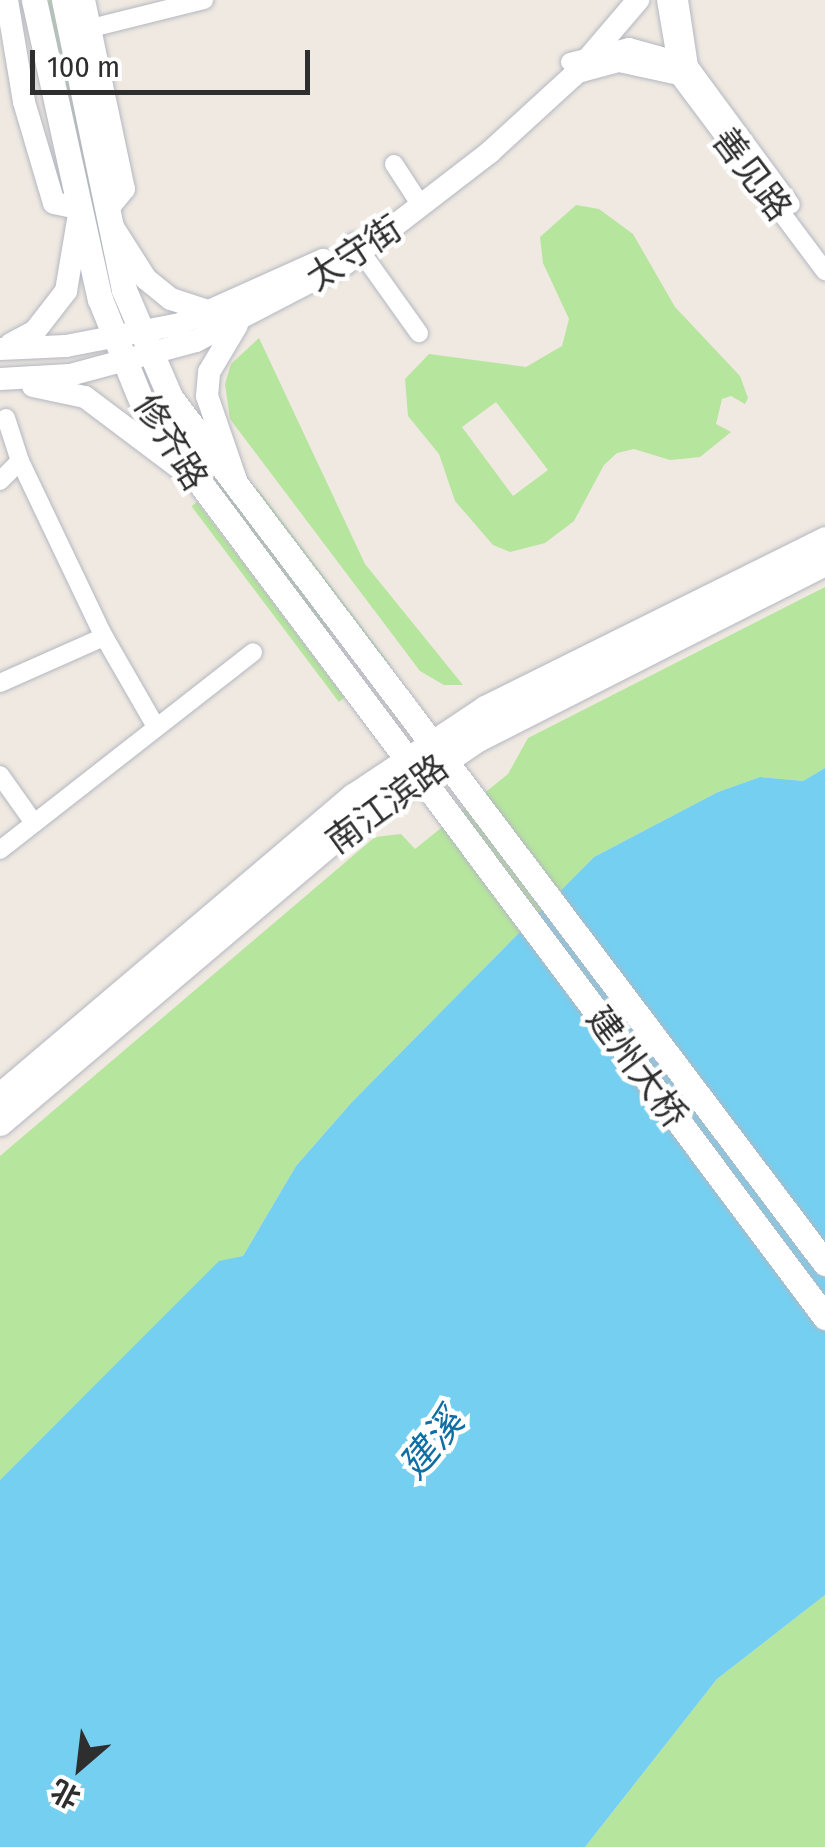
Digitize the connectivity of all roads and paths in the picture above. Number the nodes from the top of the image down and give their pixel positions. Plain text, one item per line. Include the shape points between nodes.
1 (7, 0) edge
2 (34, 0) edge
3 (64, 0) edge
4 (84, 0) edge
5 (204, 0) edge
6 (622, 0) edge
7 (638, 0) edge
8 (666, 0) edge
9 (679, 0) edge
10 (81, 31) junction
11 (592, 54) junction
12 (681, 67) junction
13 (572, 69) junction
14 (394, 164) dead end
15 (419, 202) junction
16 (78, 211) junction
17 (109, 216) junction
18 (358, 247) junction
19 (825, 252) edge
20 (825, 272) edge
21 (214, 313) junction
22 (238, 324) junction
23 (419, 333) dead end
24 (147, 342) junction
25 (120, 348) junction
26 (1, 349) edge
27 (0, 379) edge
28 (6, 418) dead end
29 (20, 461) junction
30 (190, 476) junction
31 (0, 482) edge
32 (239, 493) junction
33 (825, 539) edge
34 (825, 563) edge
35 (104, 637) junction
36 (252, 652) dead end
37 (0, 683) edge
38 (156, 728) junction
39 (438, 753) junction
40 (413, 770) junction
41 (0, 775) edge
42 (472, 798) joint
43 (448, 818) joint
44 (34, 823) junction
45 (0, 850) edge
46 (0, 1095) edge
47 (0, 1123) edge
48 (825, 1264) edge
49 (825, 1318) edge

1 - 16 street via 24,102 54,204
2 - 16 main road, 修齐路
3 - 10 main road, 修齐路
4 - 10 street
5 - 10 street
6 - 13 street, 太守街
7 - 11 street, 太守街
8 - 12 street
9 - 12 street
10 - 17 main road, 修齐路
11 - 12 street via 629,47
11 - 13 street, 太守街
12 - 13 street via 619,62
12 - 19 street, 善见路
12 - 20 street, 善见路
13 - 15 street, 太守街
14 - 15 street
15 - 18 street, 太守街
16 - 25 main road, 修齐路
16 - 26 street via 66,291 35,331
17 - 21 street via 146,279 171,299
17 - 24 main road, 修齐路 via 124,290
18 - 21 street, 太守街
18 - 22 street, 太守街
18 - 23 street
21 - 24 street, 太守街
22 - 24 street, 太守街
22 - 32 street via 209,372 207,396
24 - 25 street, 太守街
24 - 32 main road, 修齐路 via 170,397
25 - 26 street, 太守街
25 - 27 street, 太守街 via 70,375
25 - 30 main road, 修齐路 via 144,408
27 - 30 street via 85,397
28 - 29 street
29 - 31 street
29 - 35 street
30 - 40 main road, 修齐路
32 - 39 main road, 修齐路
33 - 39 main road, 南江滨路 via 486,708
34 - 39 main road, 南江滨路
35 - 37 street
35 - 38 street
36 - 38 street
38 - 44 street
39 - 40 main road, 南江滨路
39 - 42 main road, 修齐路
40 - 43 main road, 修齐路
40 - 46 main road, 南江滨路 via 353,796
40 - 47 main road, 南江滨路
41 - 44 street
42 - 48 main road, 建州大桥
43 - 49 main road, 建州大桥
44 - 45 street

